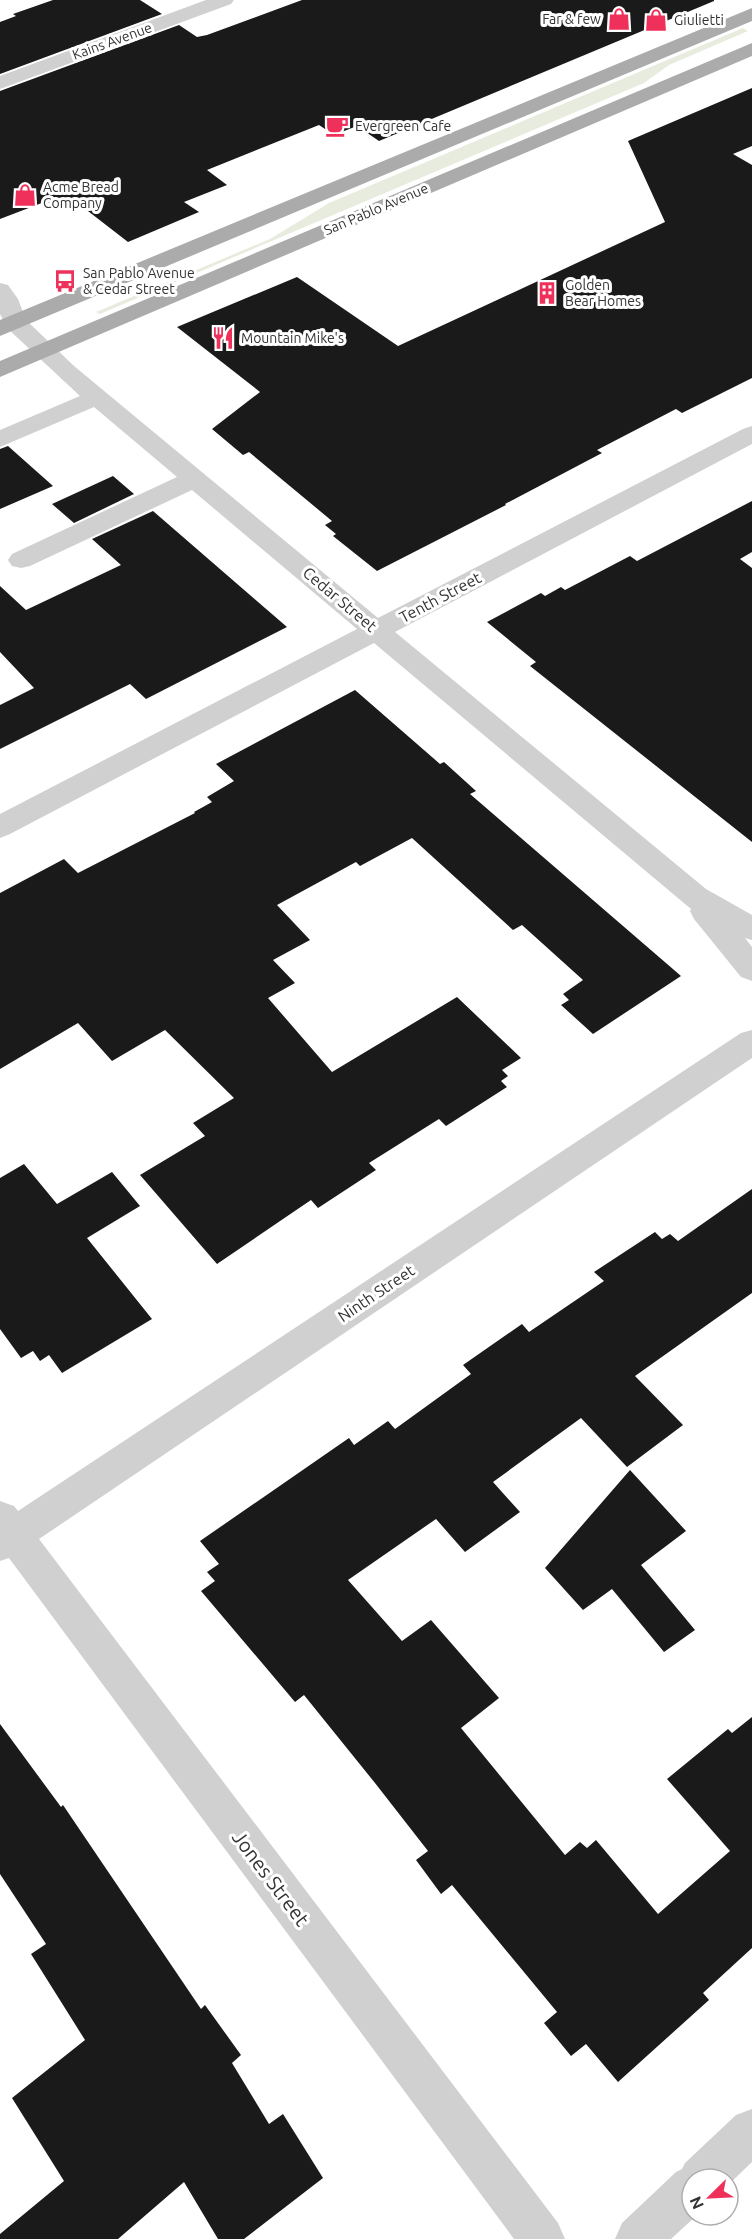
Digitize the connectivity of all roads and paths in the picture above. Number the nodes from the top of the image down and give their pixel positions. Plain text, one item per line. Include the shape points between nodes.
1 (224, 0) edge
2 (752, 14) edge
3 (752, 49) edge
4 (0, 83) edge
5 (0, 290) edge
6 (5, 323) edge
7 (44, 351) junction
8 (0, 370) edge
9 (97, 397) junction
10 (752, 434) edge
11 (0, 439) edge
12 (194, 479) junction
13 (21, 560) dead end
14 (376, 630) junction
15 (0, 827) edge
16 (695, 897) junction
17 (752, 929) edge
18 (752, 969) edge
19 (752, 1042) edge
20 (4, 1532) edge
21 (752, 2131) edge
22 (714, 2167) edge
23 (680, 2199) edge
24 (542, 2239) edge
25 (638, 2239) edge

1 - 4 street, Kains Avenue
2 - 6 main road
3 - 7 main road, San Pablo Avenue
5 - 6 street, Cedar Street via 6,299
6 - 7 street, Cedar Street
7 - 8 main road, San Pablo Avenue
7 - 9 street, Cedar Street
9 - 11 street
9 - 12 street, Cedar Street
10 - 14 street, Tenth Street
12 - 13 street
12 - 14 street, Cedar Street
14 - 15 street, Tenth Street
14 - 16 street, Cedar Street
16 - 17 street, Cedar Street
16 - 18 street, Cedar Street
19 - 20 street, Ninth Street
20 - 24 street, Jones Street
21 - 22 street
23 - 25 street

